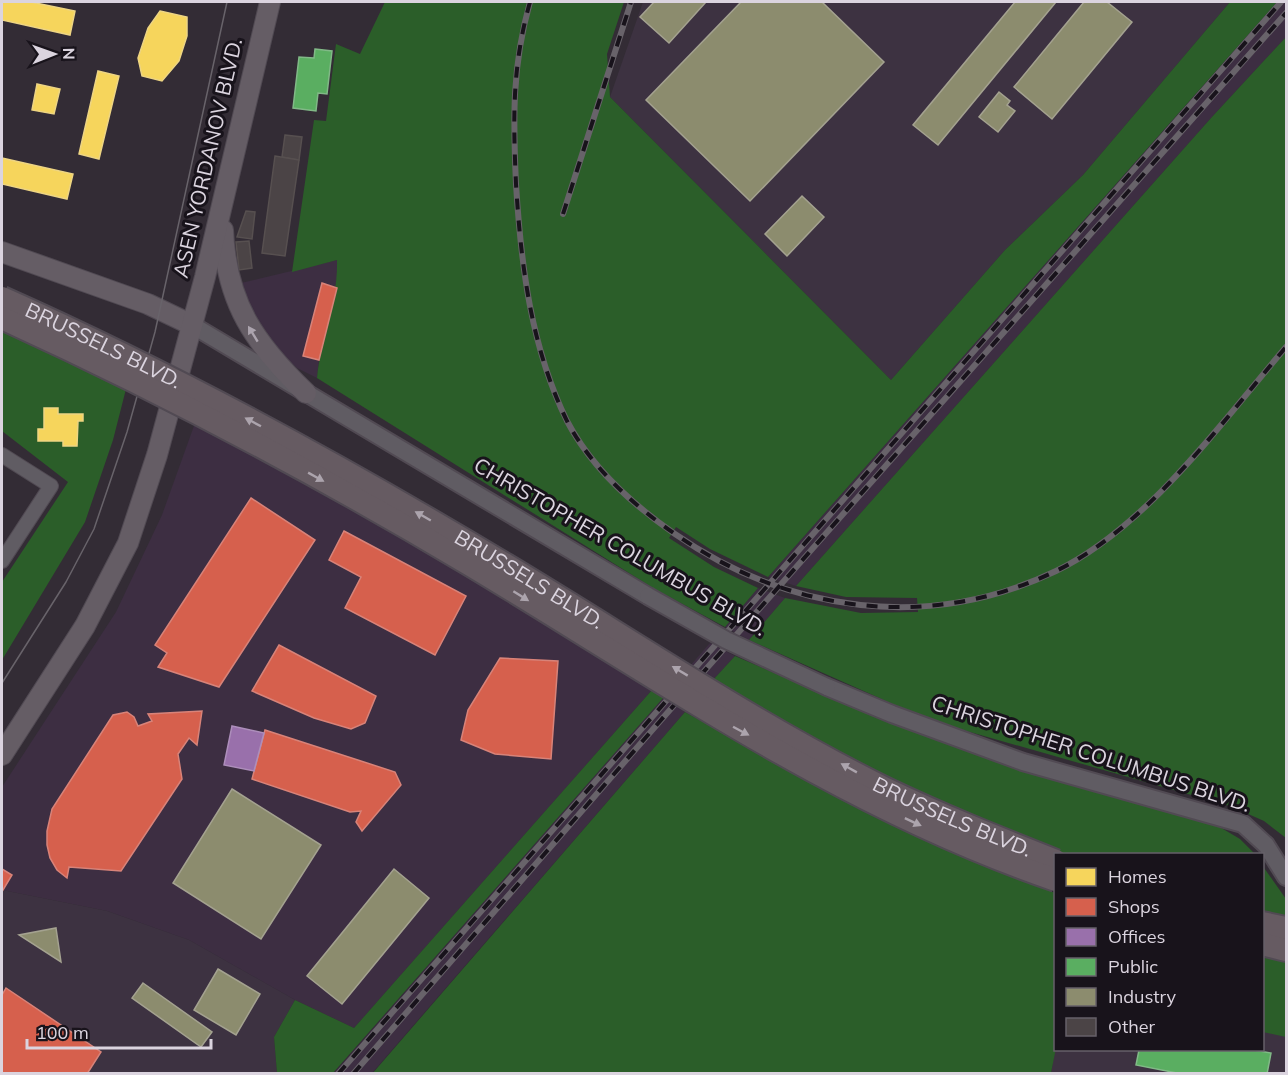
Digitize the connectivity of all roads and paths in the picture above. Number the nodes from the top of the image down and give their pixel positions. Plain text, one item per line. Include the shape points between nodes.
1 (270, 2) edge
2 (222, 206) junction
3 (2, 252) edge
4 (2, 298) edge
5 (2, 318) edge
6 (192, 324) junction
7 (306, 393) junction
8 (2, 455) edge
9 (2, 561) edge
10 (2, 755) edge
11 (1054, 860) edge
12 (1287, 878) edge
13 (1054, 879) edge
14 (1264, 923) edge
15 (1287, 928) edge
16 (1264, 944) edge
17 (1287, 950) edge

1 - 2 main road, ASEN YORDANOV BLVD.
2 - 6 main road, ASEN YORDANOV BLVD.
7 -> 2 main road via 269,356 239,305 224,250
3 - 6 main road, CHRISTOPHER COLUMBUS BLVD. via 148,304
11 -> 4 main road, BRUSSELS BLVD., bridge via 884,787 738,707 347,472 107,347
5 -> 13 main road, BRUSSELS BLVD., bridge via 142,385 347,494 471,565 727,724 865,799 970,848
6 - 7 street, CHRISTOPHER COLUMBUS BLVD.
6 - 10 main road, ASEN YORDANOV BLVD. via 157,455 128,543 85,626
7 - 12 street, CHRISTOPHER COLUMBUS BLVD., bridge via 726,640 892,714 1023,762 1244,824 1266,845
8 - 9 street via 51,486
14 - 15 main road
16 - 17 main road

